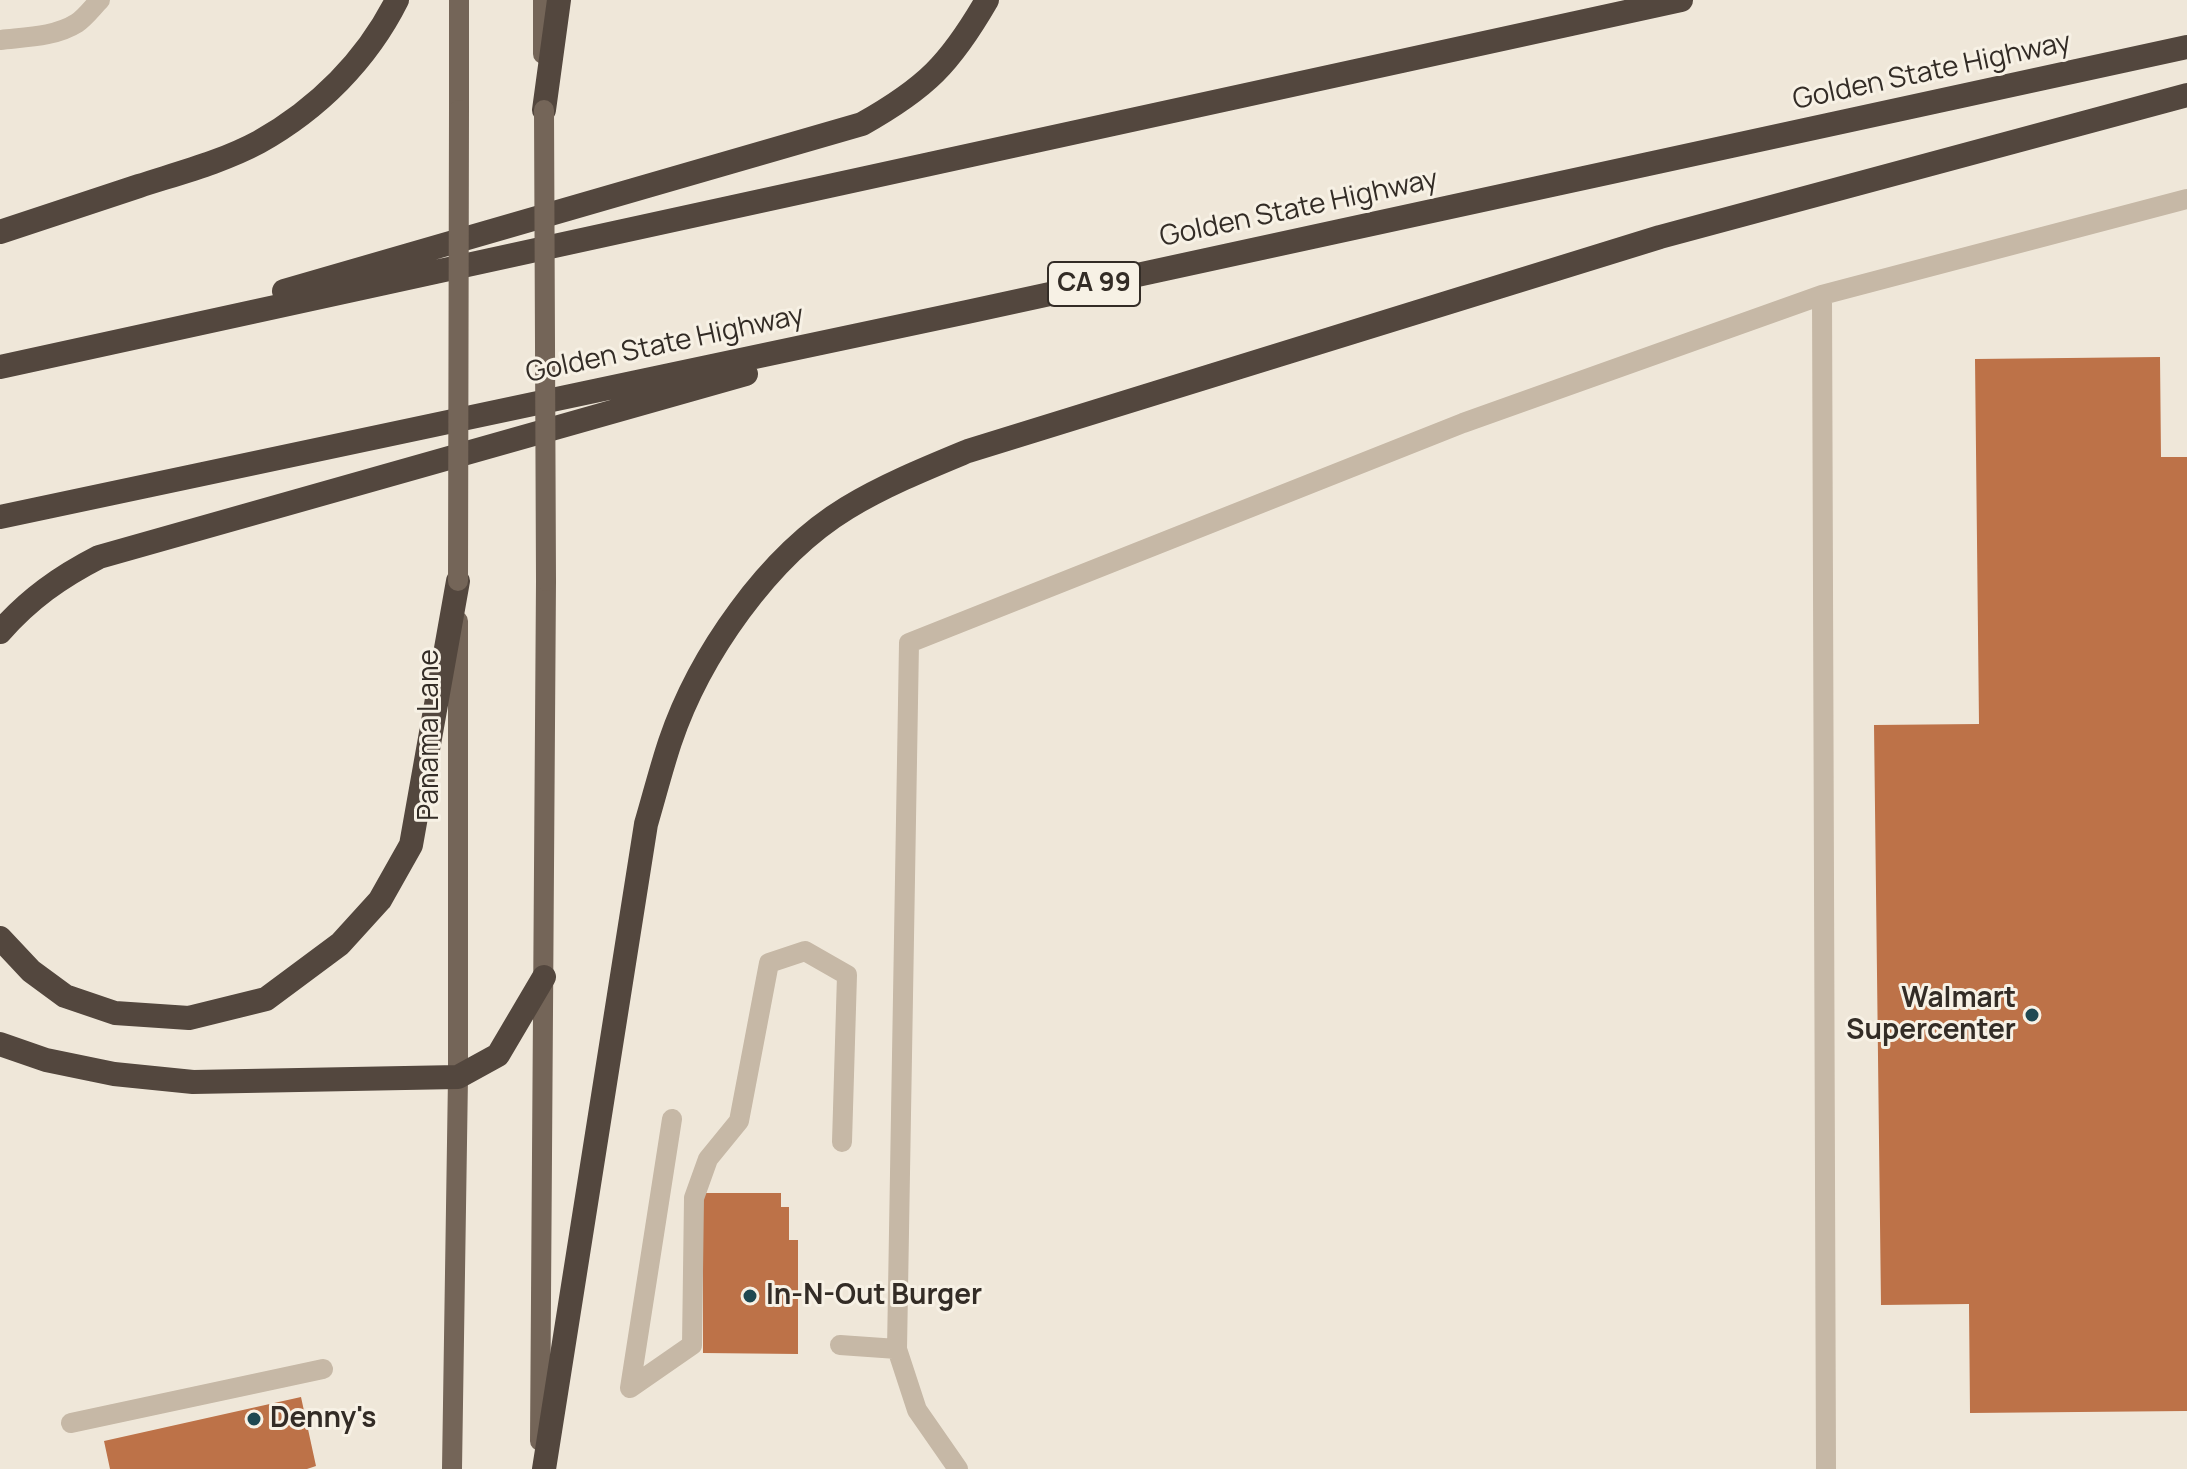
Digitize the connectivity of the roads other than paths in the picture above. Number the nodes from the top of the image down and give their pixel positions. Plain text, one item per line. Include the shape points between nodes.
1 (100, 0) edge
2 (397, 0) edge
3 (459, 0) edge
4 (543, 0) edge
5 (559, 0) edge
6 (987, 0) edge
7 (1681, 0) edge
8 (0, 40) edge
9 (2187, 47) edge
10 (2187, 95) edge
11 (544, 110) junction
12 (2187, 199) edge
13 (0, 232) edge
14 (1822, 295) junction
15 (967, 312) junction
16 (54, 356) junction
17 (0, 367) edge
18 (0, 517) edge
19 (458, 581) junction
20 (0, 632) edge
21 (0, 938) edge
22 (544, 977) junction
23 (0, 1044) edge
24 (458, 1077) junction
25 (672, 1119) dead end
26 (842, 1142) dead end
27 (840, 1345) dead end
28 (897, 1349) junction
29 (323, 1369) dead end
30 (71, 1423) dead end
31 (452, 1469) edge
32 (542, 1469) edge
33 (958, 1469) edge
34 (1826, 1469) edge

1 - 8 lane via 77,23 47,35
2 - 13 highway via 348,73 306,111 258,142
3 - 19 main road, Panama Lane, bridge
4 - 11 main road
5 - 11 highway
6 - 16 highway via 940,70 904,100 862,124
7 - 16 highway
9 - 15 highway, Golden State Highway / CA 99
10 - 32 highway via 1660,237 968,451 845,509 793,551 745,601 705,665 671,740 646,824
11 - 22 main road, bridge
12 - 14 lane
14 - 28 lane via 1463,423 909,643
14 - 34 lane
15 - 18 highway, Golden State Highway / CA 99
15 - 20 highway via 99,557 60,577
16 - 17 highway
19 - 21 highway via 411,845 380,900 340,944 266,999 189,1018 115,1013 65,996
19 - 24 main road, Panama Lane
22 - 24 highway via 498,1055
22 - 32 main road
23 - 24 highway via 114,1074 193,1082
24 - 31 main road, Panama Lane
25 - 26 lane via 630,1388 692,1345 694,1198 708,1159 739,1121 769,963 805,951 847,975
27 - 28 lane
28 - 33 lane via 917,1410
29 - 30 lane

